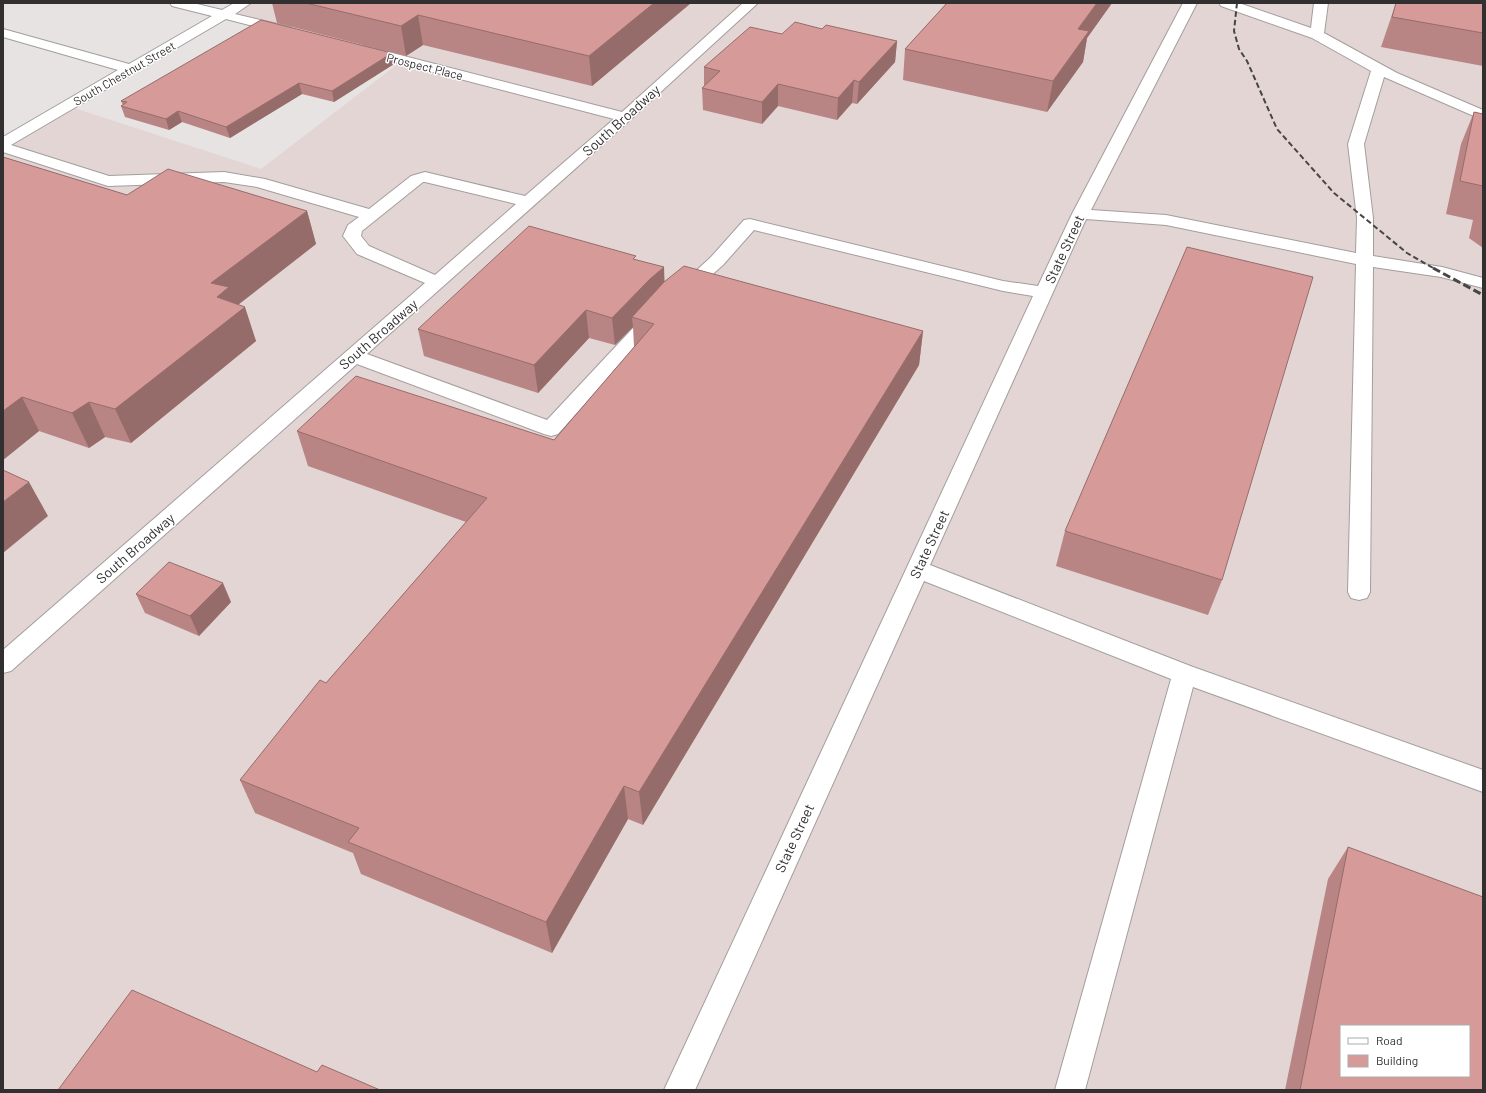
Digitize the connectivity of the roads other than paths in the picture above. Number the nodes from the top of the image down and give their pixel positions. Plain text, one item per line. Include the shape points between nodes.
1 (177, 3) edge
2 (244, 3) edge
3 (751, 3) edge
4 (1190, 3) edge
5 (1226, 3) edge
6 (1321, 3) edge
7 (224, 15) junction
8 (3, 33) edge
9 (299, 34) edge
10 (1317, 35) junction
11 (351, 47) edge
12 (130, 69) junction
13 (1379, 69) junction
14 (1483, 115) edge
15 (625, 117) junction
16 (3, 143) edge
17 (3, 147) edge
18 (528, 202) junction
19 (1080, 214) junction
20 (372, 215) junction
21 (1364, 260) junction
22 (437, 282) junction
23 (1483, 284) edge
24 (1044, 292) junction
25 (354, 356) junction
26 (917, 569) junction
27 (1359, 592) dead end
28 (3, 664) edge
29 (1184, 674) junction
30 (1483, 781) edge
31 (679, 1090) edge
32 (1070, 1090) edge

1 - 7 street
2 - 7 street, South Chestnut Street
3 - 15 street, South Broadway
4 - 19 street, State Street
5 - 10 street
6 - 10 street
7 - 9 street
7 - 12 street, South Chestnut Street
8 - 12 street
10 - 13 street
11 - 15 street, Prospect Place
12 - 16 street, South Chestnut Street
13 - 14 street
13 - 21 street via 1356,144 1365,218
15 - 18 street, South Broadway
17 - 20 street via 108,181 224,178 259,182
18 - 20 street via 425,177 417,179
18 - 22 street, South Broadway
19 - 21 street via 1166,220
19 - 24 street, State Street
20 - 22 street via 354,229 352,236 362,250
21 - 23 street via 1442,272
21 - 27 street
22 - 25 street, South Broadway
24 - 25 street via 1003,286 750,224 718,261 668,303 551,429
24 - 26 street, State Street
25 - 28 street, South Broadway
26 - 29 street
26 - 31 street, State Street
29 - 30 street
29 - 32 street

